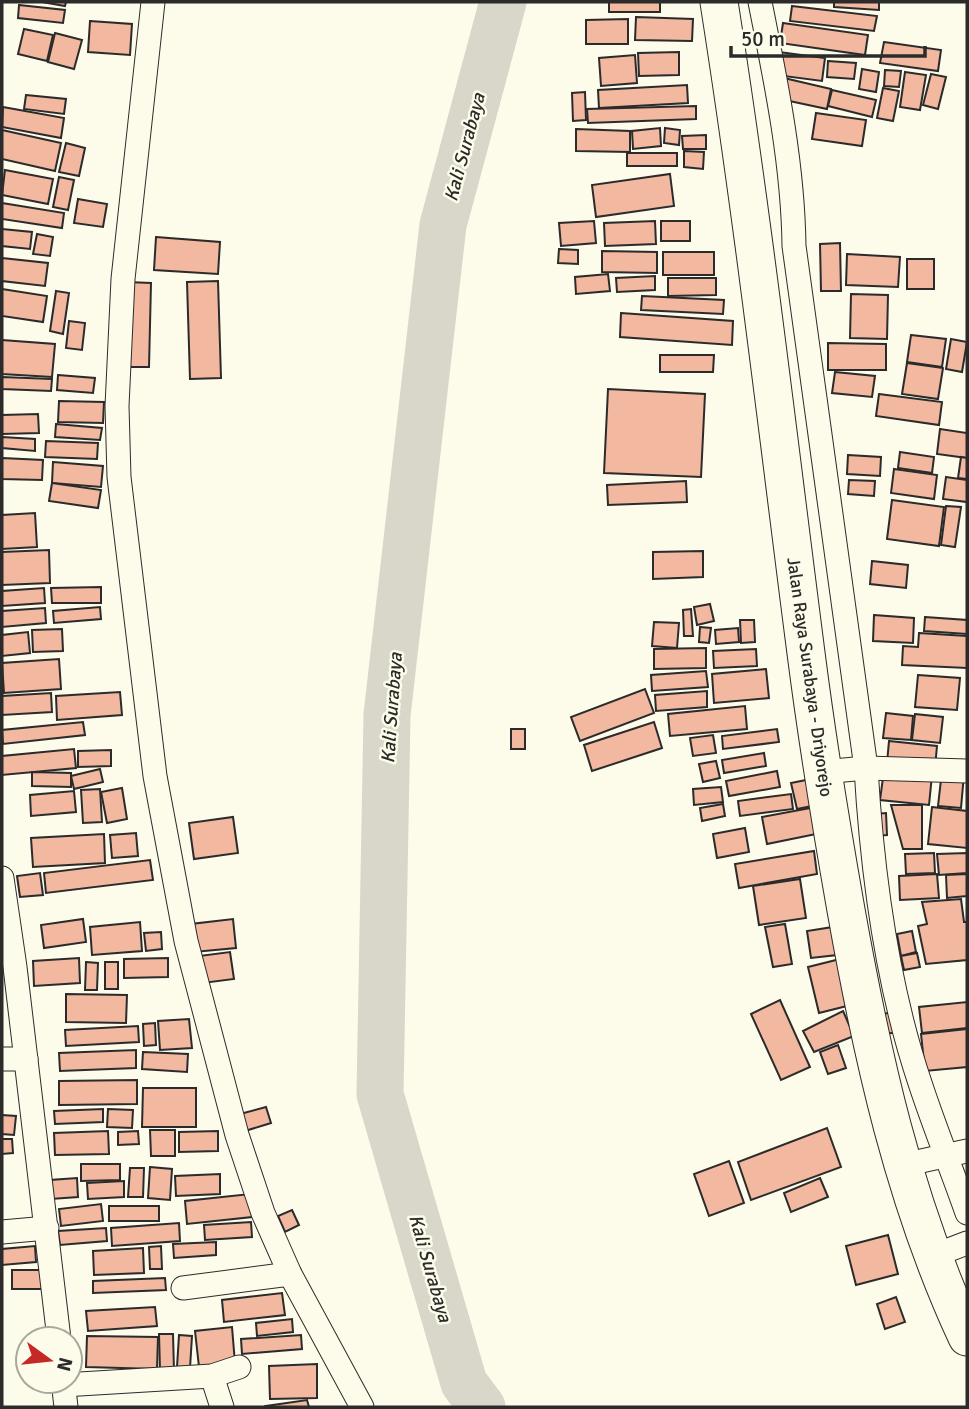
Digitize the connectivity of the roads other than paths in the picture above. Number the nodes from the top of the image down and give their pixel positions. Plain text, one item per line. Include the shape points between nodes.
1 (153, 2) edge
2 (719, 2) edge
3 (760, 2) edge
4 (866, 768) junction
5 (967, 771) edge
6 (822, 772) junction
7 (2, 878) edge
8 (9, 967) edge
9 (2, 1059) edge
10 (26, 1059) junction
11 (957, 1153) edge
12 (903, 1165) junction
13 (967, 1213) edge
14 (47, 1228) junction
15 (2, 1232) edge
16 (967, 1243) edge
17 (933, 1256) junction
18 (290, 1274) junction
19 (183, 1288) dead end
20 (57, 1325) edge
21 (967, 1337) edge
22 (239, 1367) dead end
23 (212, 1376) junction
24 (84, 1389) edge
25 (222, 1407) edge
26 (362, 1407) edge

1 - 18 street via 123,279 119,477 155,776 186,941 237,1135
2 - 6 main road, Jalan Raya Surabaya - Driyorejo
3 - 4 street via 788,165 794,246
4 - 5 street
4 - 6 street
4 - 11 street via 870,842 895,991 919,1081
6 - 12 main road, Jalan Raya Surabaya - Driyorejo via 861,995
7 - 8 street
8 - 10 street
9 - 10 street
10 - 14 street
11 - 12 street
11 - 13 street
12 - 17 main road, Jalan Raya Surabaya - Driyorejo
14 - 15 street
14 - 20 street
16 - 17 street
17 - 21 main road, Jalan Raya Surabaya - Driyorejo
18 - 19 street
18 - 26 street
22 - 23 street
23 - 24 street
23 - 25 street

